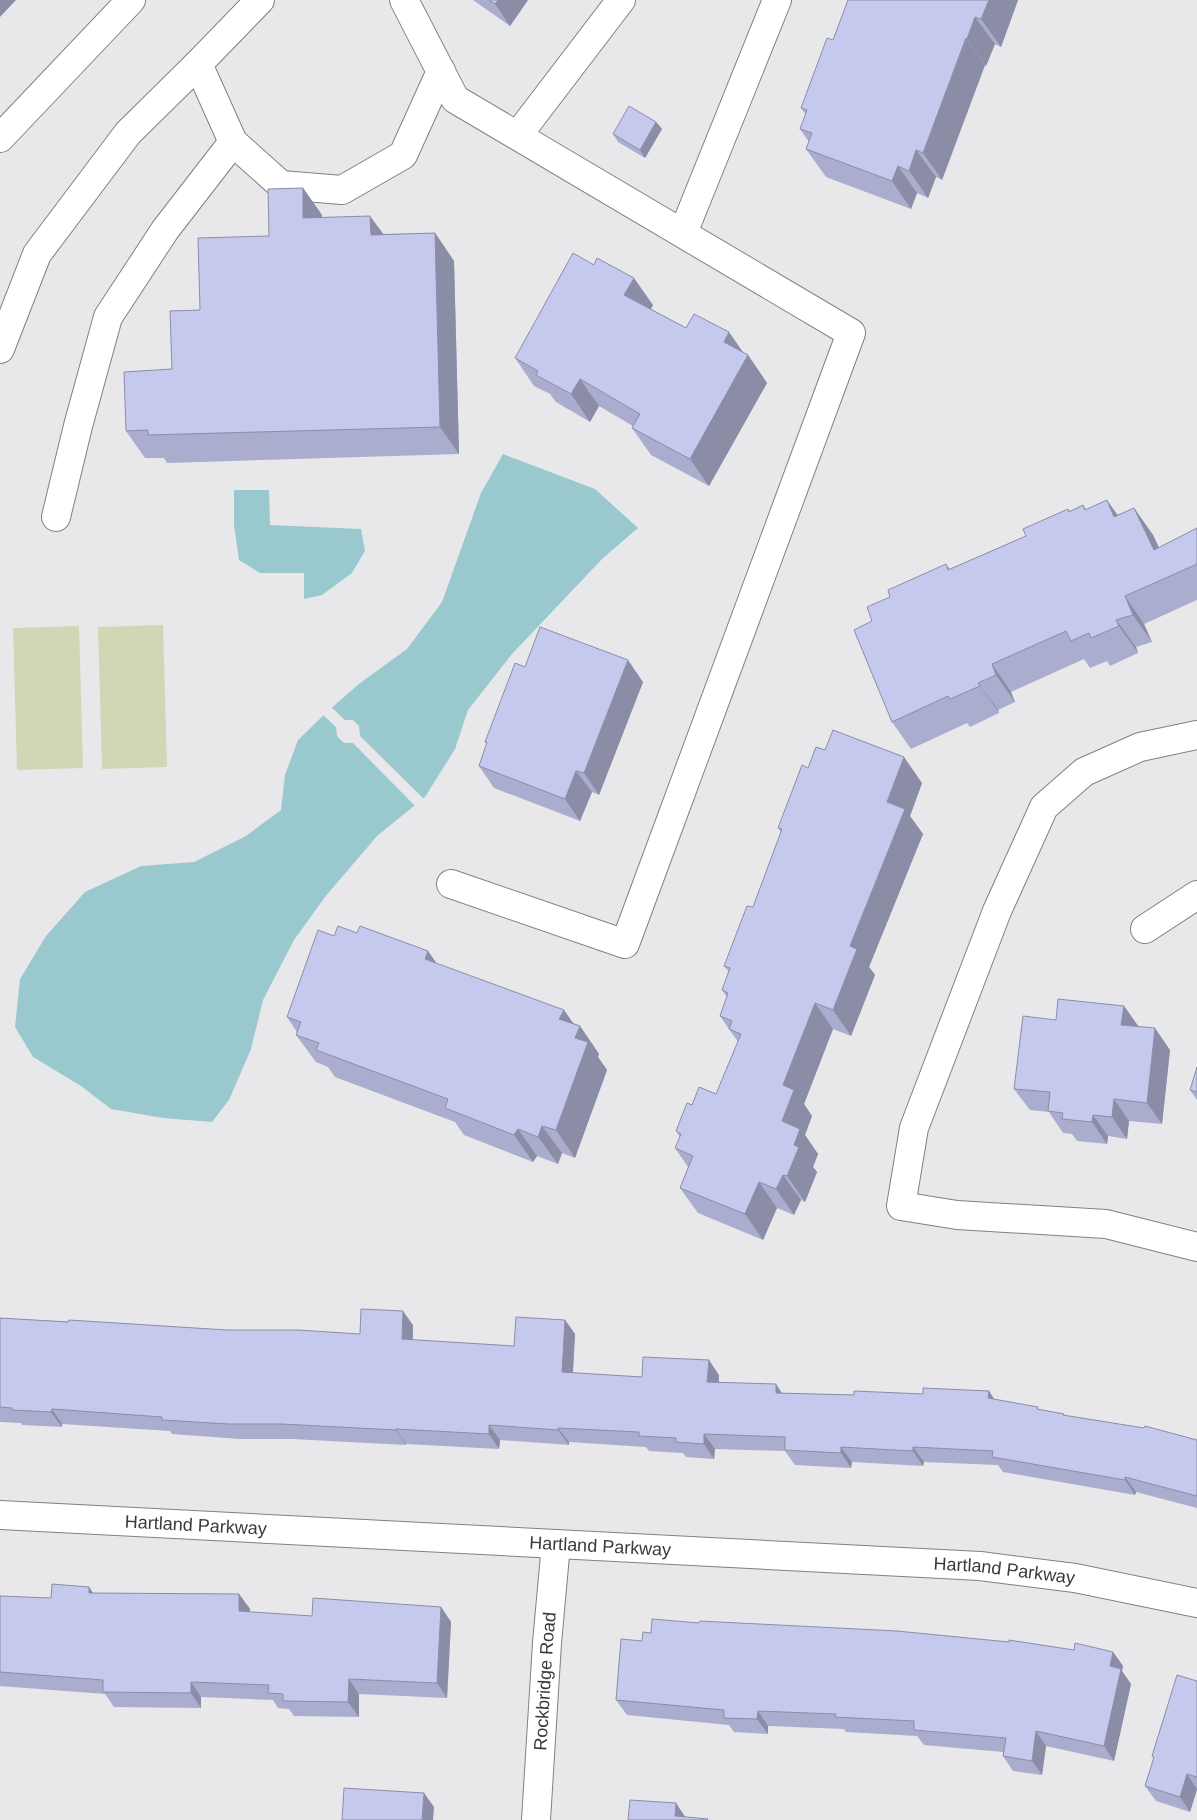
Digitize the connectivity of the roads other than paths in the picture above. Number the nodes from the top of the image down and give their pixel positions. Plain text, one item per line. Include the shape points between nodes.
1 (131, 0) edge
2 (260, 0) edge
3 (404, 0) edge
4 (621, 0) edge
5 (776, 0) edge
6 (198, 64) junction
7 (441, 71) junction
8 (518, 135) junction
9 (0, 138) edge
10 (233, 142) junction
11 (684, 233) junction
12 (8, 305) edge
13 (0, 349) edge
14 (56, 516) dead end
15 (1197, 735) edge
16 (451, 884) dead end
17 (1197, 895) edge
18 (1145, 929) dead end
19 (1197, 1247) edge
20 (0, 1515) edge
21 (556, 1544) junction
22 (1197, 1603) edge
23 (536, 1820) edge

1 - 9 street
2 - 6 street
3 - 7 street
4 - 8 street
5 - 11 street
6 - 10 street
6 - 12 street via 128,133 37,254
7 - 8 street via 455,99
7 - 10 street via 403,155 342,190 281,185
8 - 11 street
10 - 14 street via 165,230 108,317
11 - 16 street via 851,332 625,944
12 - 13 street
15 - 19 street via 1140,747 1084,772 1044,807 996,911 914,1128 901,1206 958,1215 1106,1224
17 - 18 street
20 - 21 street, Hartland Parkway
21 - 22 street, Hartland Parkway via 980,1566 1075,1578
21 - 23 street, Rockbridge Road

